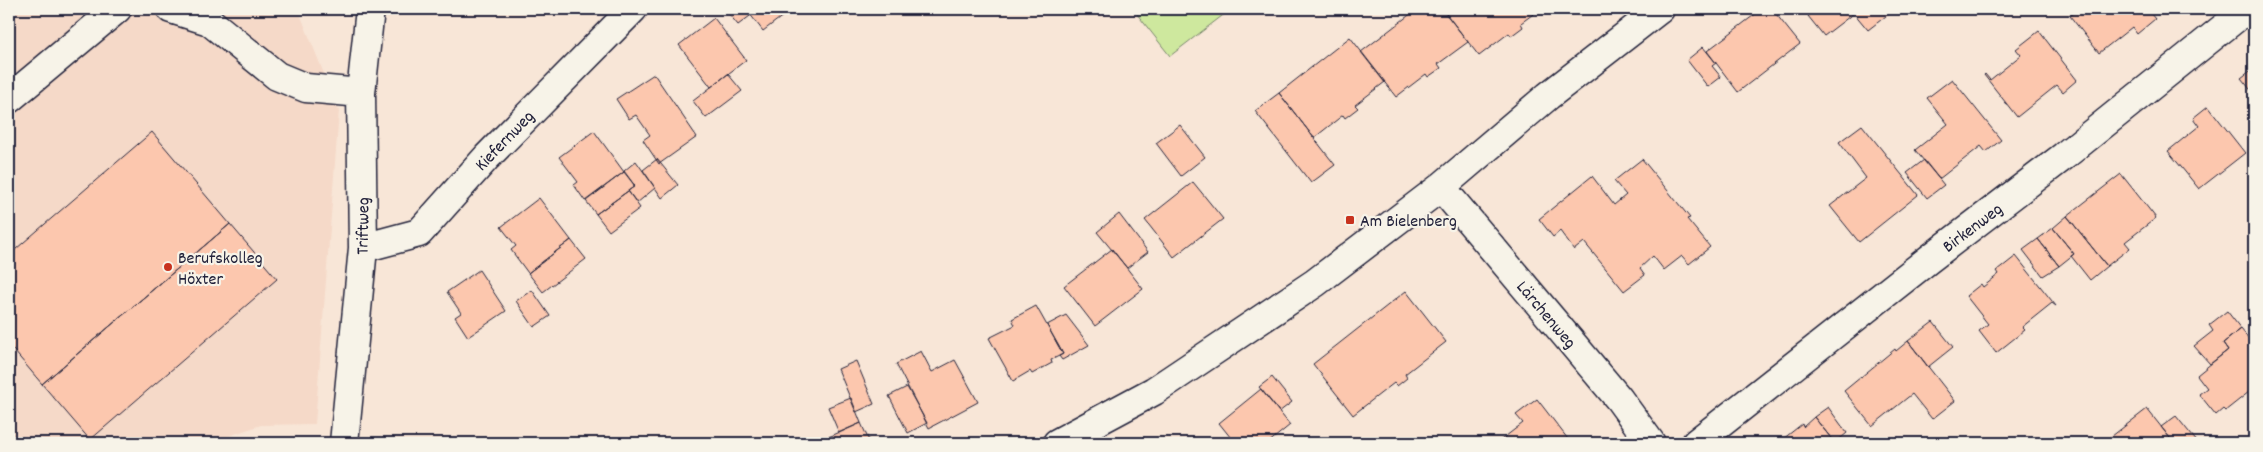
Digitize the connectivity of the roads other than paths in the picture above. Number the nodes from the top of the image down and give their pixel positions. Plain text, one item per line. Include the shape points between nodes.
1 (117, 9) edge
2 (171, 9) edge
3 (370, 9) edge
4 (633, 9) edge
5 (2247, 9) edge
6 (1643, 14) edge
7 (361, 93) junction
8 (9, 98) edge
9 (1441, 187) junction
10 (363, 248) junction
11 (344, 443) edge
12 (1057, 443) edge
13 (1651, 443) edge
14 (1696, 443) edge

1 - 8 street
2 - 7 street via 209,21 276,76 306,88
3 - 7 street, Triftweg
4 - 10 street, Kiefernweg via 487,157 419,233
5 - 14 street, Birkenweg
6 - 9 street
7 - 10 street, Triftweg
9 - 12 street via 1315,283 1162,386
9 - 13 street, Lärchenweg via 1619,399
10 - 11 street, Triftweg

